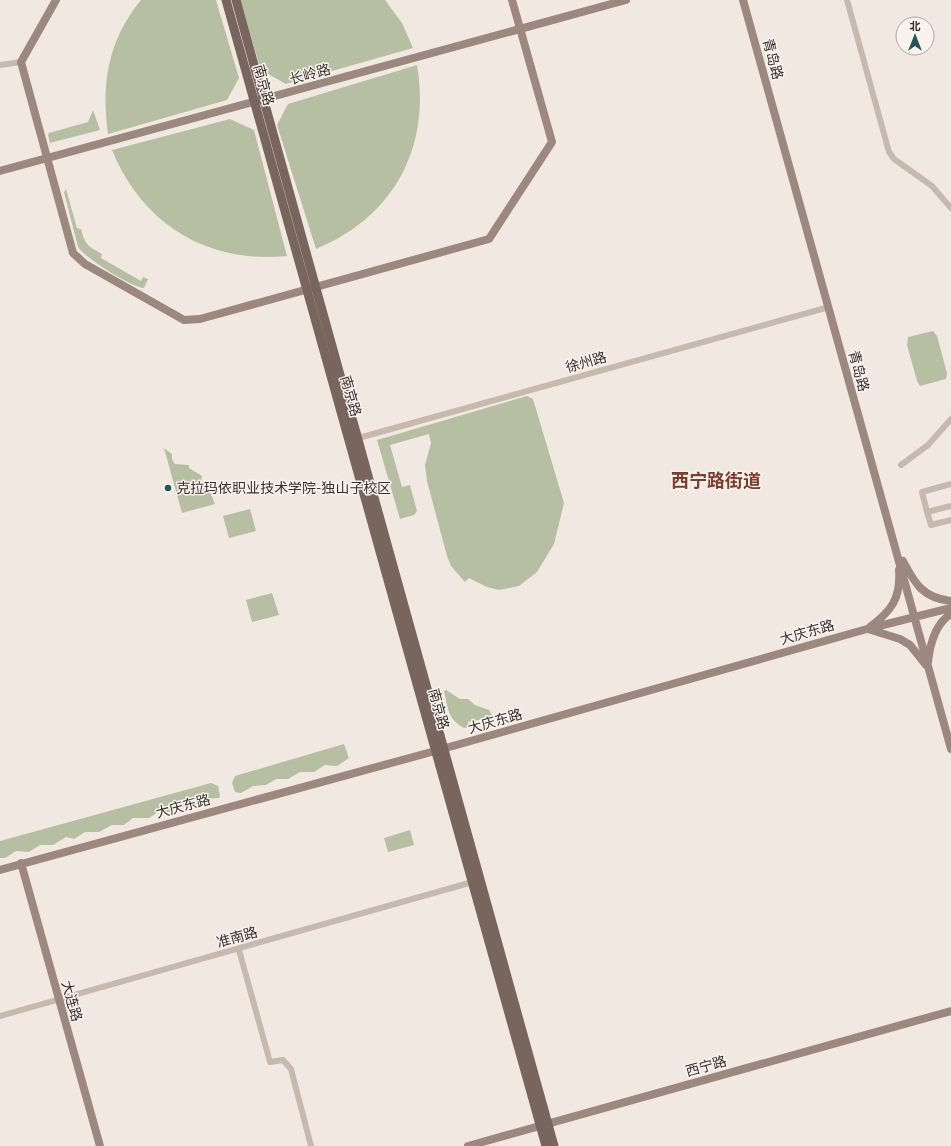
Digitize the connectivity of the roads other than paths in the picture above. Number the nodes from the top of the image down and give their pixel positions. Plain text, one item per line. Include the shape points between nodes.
1 (56, 0) edge
2 (226, 0) edge
3 (236, 0) edge
4 (512, 0) edge
5 (626, 0) edge
6 (743, 0) edge
7 (847, 0) edge
8 (520, 30) junction
9 (21, 62) junction
10 (0, 65) edge
11 (264, 100) junction
12 (254, 103) junction
13 (46, 159) junction
14 (0, 171) edge
15 (951, 208) edge
16 (316, 287) junction
17 (307, 289) junction
18 (828, 307) junction
19 (951, 419) edge
20 (354, 440) junction
21 (901, 466) dead end
22 (951, 484) edge
23 (951, 506) edge
24 (927, 512) junction
25 (951, 520) edge
26 (896, 548) junction
27 (951, 601) edge
28 (951, 608) edge
29 (951, 614) edge
30 (914, 618) junction
31 (868, 629) junction
32 (928, 667) junction
33 (951, 749) edge
34 (435, 751) junction
35 (446, 753) junction
36 (22, 863) junction
37 (0, 870) edge
38 (477, 881) junction
39 (239, 950) junction
40 (58, 1000) junction
41 (951, 1011) edge
42 (0, 1016) edge
43 (544, 1125) junction
44 (100, 1146) edge
45 (311, 1146) edge
46 (468, 1146) edge
47 (546, 1146) edge
48 (554, 1146) edge

1 - 9 street
2 - 12 main road, 南京路
3 - 11 main road, 南京路
4 - 8 street
5 - 8 street, 长岭路
6 - 18 street, 青岛路
7 - 15 street via 889,152 894,159 932,186
8 - 11 street, 长岭路
8 - 16 street via 552,142 489,239
9 - 10 street
9 - 13 street
11 - 12 street, 长岭路
11 - 16 main road, 南京路
12 - 13 street, 长岭路
12 - 17 main road, 南京路
13 - 14 street, 长岭路
13 - 17 street via 73,253 84,264 184,320 200,319
16 - 17 street
16 - 20 main road, 南京路
17 - 20 main road, 南京路
18 - 20 street, 徐州路
18 - 26 street, 青岛路
19 - 21 street via 928,445
20 - 34 main road, 南京路
20 - 35 main road, 南京路
22 - 24 street via 922,492
23 - 24 street
24 - 25 street via 931,526
26 - 27 street via 916,584 924,593
26 - 30 street, 青岛路
26 - 31 street via 899,572 896,599 891,609
28 - 30 street, 大庆东路
29 - 32 street via 938,626 934,634
30 - 31 street, 大庆东路
30 - 32 street, 青岛路
31 - 32 street via 905,642
31 - 35 street, 大庆东路
32 - 33 street, 青岛路
34 - 35 street, 大庆东路
34 - 36 street, 大庆东路
34 - 38 main road, 南京路
35 - 38 main road, 南京路
36 - 37 street, 大庆东路
36 - 40 street, 大连路
38 - 39 street, 准南路
38 - 43 main road
39 - 40 street, 准南路
39 - 45 street via 270,1062 283,1060 291,1069
40 - 42 street, 准南路
40 - 44 street, 大连路
41 - 43 street, 西宁路
43 - 46 street, 西宁路
43 - 47 main road
43 - 48 main road

